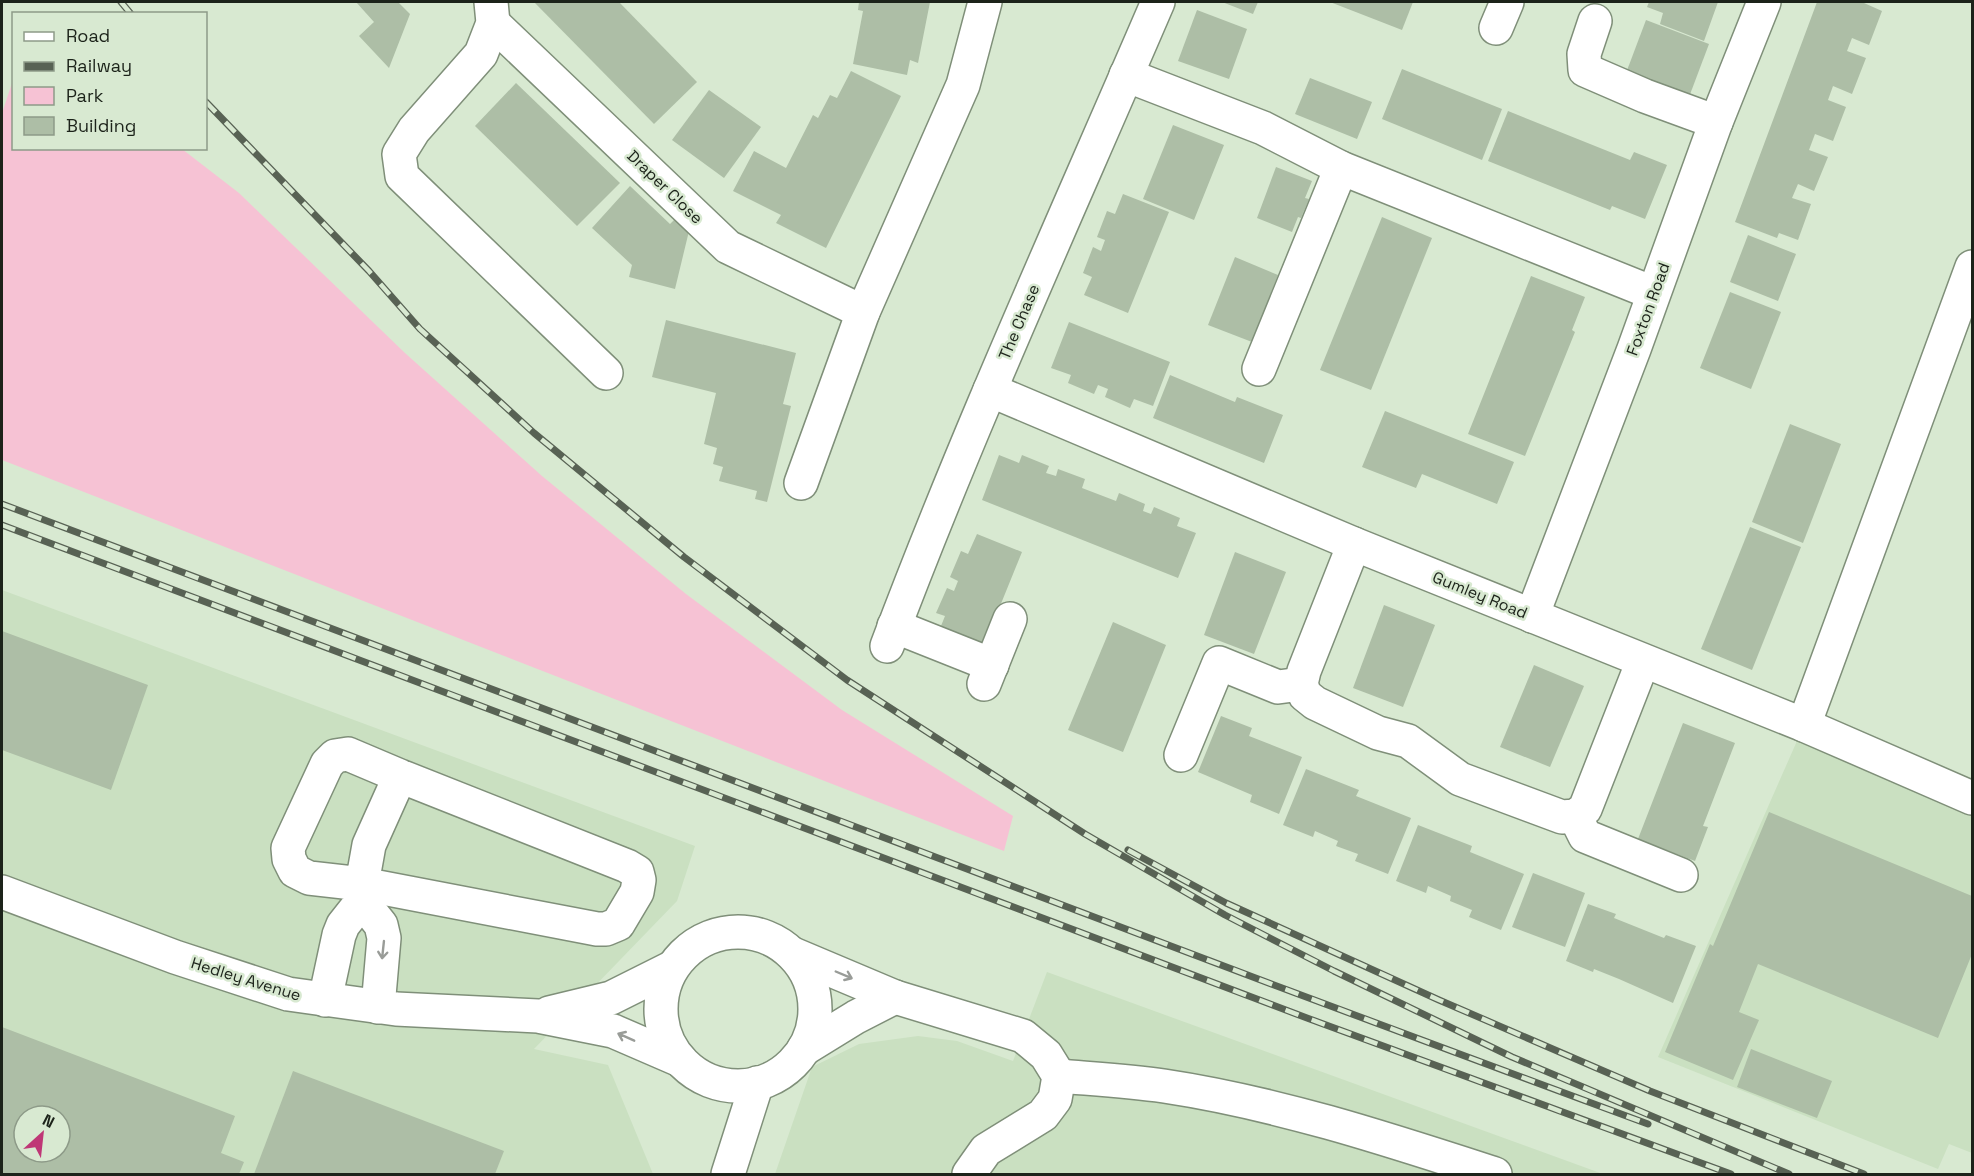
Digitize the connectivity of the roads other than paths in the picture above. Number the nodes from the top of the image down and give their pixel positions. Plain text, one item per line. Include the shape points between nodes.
1 (985, 2) edge
2 (1158, 2) edge
3 (1764, 2) edge
4 (492, 12) edge
5 (1595, 21) dead end
6 (1126, 75) junction
7 (1716, 122) junction
8 (1341, 168) junction
9 (1972, 267) edge
10 (1653, 293) junction
11 (863, 312) junction
12 (1259, 369) dead end
13 (606, 373) dead end
14 (990, 390) junction
15 (801, 483) dead end
16 (1354, 544) junction
17 (1532, 616) junction
18 (1010, 619) dead end
19 (1643, 661) junction
20 (1301, 684) junction
21 (1804, 725) junction
22 (1181, 755) dead end
23 (400, 776) junction
24 (1972, 798) edge
25 (1575, 816) junction
26 (1681, 875) dead end
27 (2, 892) edge
28 (362, 892) junction
29 (793, 954) junction
30 (671, 968) junction
31 (895, 997) junction
32 (325, 1000) junction
33 (378, 1007) junction
34 (538, 1016) junction
35 (804, 1049) junction
36 (680, 1060) junction
37 (1059, 1076) junction
38 (757, 1083) junction
39 (728, 1174) edge
40 (969, 1174) edge
41 (1496, 1174) edge

1 - 11 street via 963,85
2 - 6 street, The Chase
3 - 7 street, Foxton Road
4 - 11 street, Draper Close via 728,247
4 - 13 street via 480,54 414,130 399,154 402,176
5 - 7 street via 1584,54 1585,70
6 - 8 street via 1263,128
6 - 14 street, The Chase
7 - 10 street, Foxton Road
8 - 10 street
8 - 12 street
9 - 21 street
10 - 17 street, Foxton Road
11 - 15 street
14 - 16 street, Gumley Road
14 - 18 street, The Chase via 890,636 987,675
16 - 17 street, Gumley Road
16 - 20 street
17 - 19 street, Gumley Road
19 - 21 street, Gumley Road
19 - 25 street via 1585,809
20 - 22 street via 1278,687 1219,663
20 - 25 street via 1305,695 1315,703 1378,733 1408,741 1460,779 1545,812
21 - 24 street, Gumley Road
23 - 28 street via 369,845
23 - 28 street via 348,754 335,756 327,764 288,848 295,871
23 - 28 street via 627,866 637,872 637,892 618,924 606,929
25 - 26 street via 1585,836
27 - 32 street, Hedley Avenue via 197,964 288,994
28 - 32 street via 339,935
28 -> 33 street via 384,938
29 - 30 street, Hedley Avenue via 774,939 748,932 727,932 701,940
29 -> 31 street
29 - 35 street, Hedley Avenue via 815,994 814,1024
30 - 34 street, Hedley Avenue via 611,998
30 - 36 street, Hedley Avenue via 660,1006 665,1037
31 - 35 street
31 - 37 street via 1023,1036 1046,1055
32 - 33 street, Hedley Avenue
33 - 34 street, Hedley Avenue
36 -> 34 street, Hedley Avenue via 613,1031
35 - 38 street, Hedley Avenue via 791,1066 766,1082
36 - 38 street, Hedley Avenue via 693,1072 718,1084 739,1087
37 - 40 street via 1055,1099 1044,1115 986,1150
37 - 41 street via 1164,1086 1256,1104 1368,1133
38 - 39 street

